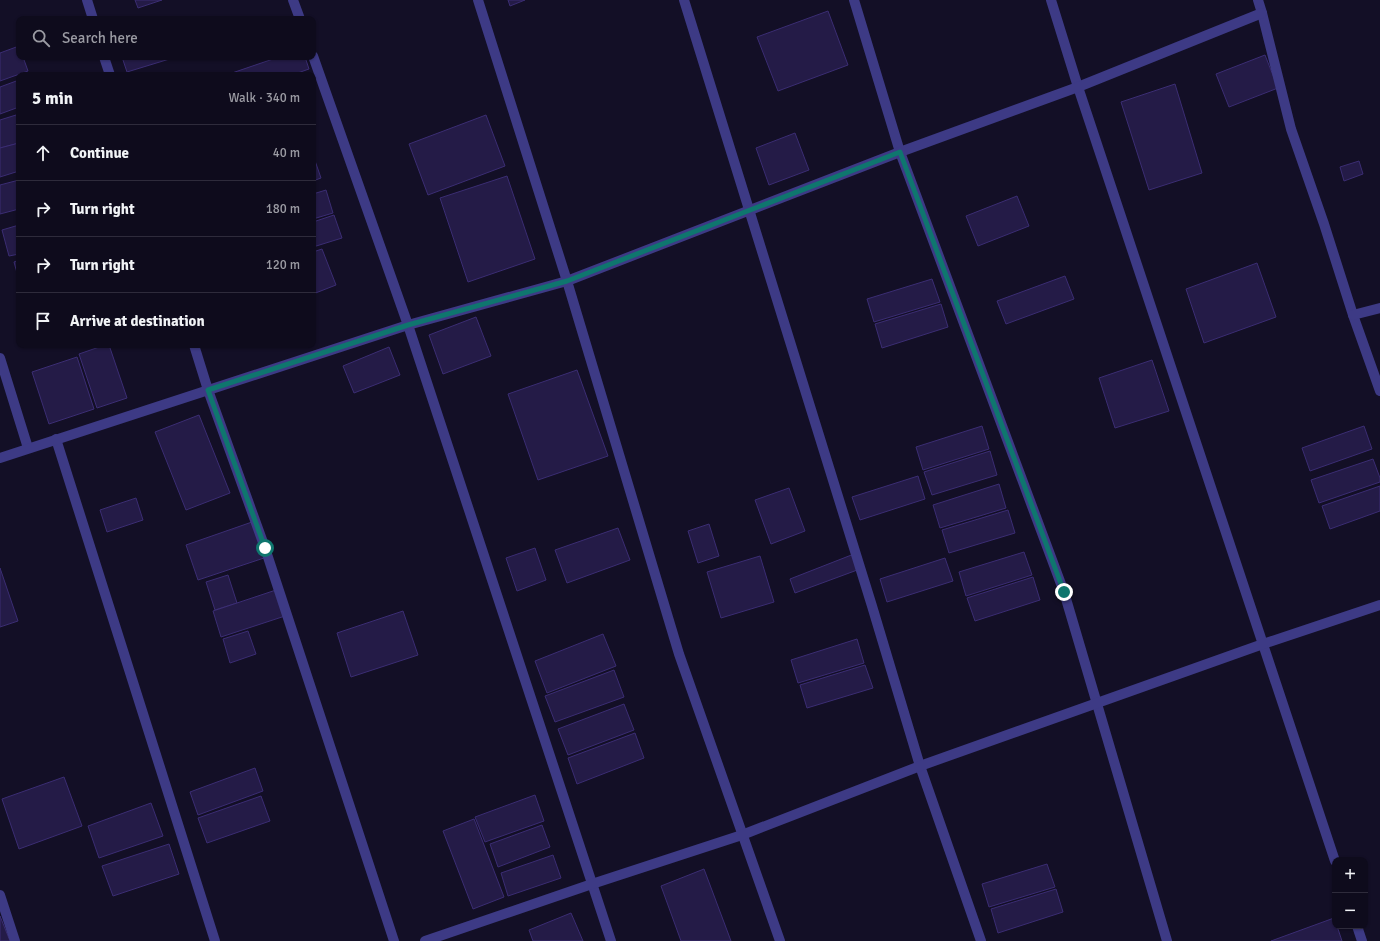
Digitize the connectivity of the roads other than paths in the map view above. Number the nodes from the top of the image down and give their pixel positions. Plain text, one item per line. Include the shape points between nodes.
1 (87, 0) edge
2 (293, 0) edge
3 (478, 0) edge
4 (684, 0) edge
5 (854, 0) edge
6 (1052, 0) edge
7 (1258, 0) edge
8 (1262, 13) junction
9 (92, 16) edge
10 (299, 16) edge
11 (105, 60) edge
12 (314, 60) edge
13 (109, 72) edge
14 (1078, 87) junction
15 (900, 152) junction
16 (748, 211) junction
17 (567, 281) junction
18 (1380, 308) edge
19 (1353, 315) junction
20 (408, 325) junction
21 (195, 348) edge
22 (0, 358) edge
23 (208, 390) junction
24 (1380, 391) edge
25 (56, 439) junction
26 (28, 448) junction
27 (0, 458) edge
28 (1380, 605) edge
29 (1263, 644) junction
30 (1096, 703) junction
31 (920, 766) junction
32 (742, 835) junction
33 (1334, 857) edge
34 (592, 884) junction
35 (0, 895) edge
36 (1358, 929) edge
37 (15, 941) edge
38 (215, 941) edge
39 (394, 941) edge
40 (425, 941) edge
41 (610, 941) edge
42 (780, 941) edge
43 (981, 941) edge
44 (1167, 941) edge
45 (1362, 941) edge

1 - 9 street
2 - 10 street
3 - 17 street
4 - 16 street
5 - 15 street
6 - 14 street
7 - 8 street
8 - 14 street
8 - 19 street via 1291,129
11 - 13 street
12 - 20 street
14 - 15 street
14 - 29 street
15 - 16 street
15 - 30 street via 1064,592
16 - 17 street
16 - 31 street
17 - 20 street
17 - 32 street via 680,654
18 - 19 street
19 - 24 street
20 - 23 street
20 - 34 street
21 - 23 street
22 - 26 street
23 - 25 street
23 - 39 street via 265,548
25 - 26 street
25 - 38 street
26 - 27 street
28 - 29 street
29 - 30 street
29 - 33 street
30 - 31 street
30 - 44 street
31 - 32 street
31 - 43 street
32 - 34 street
32 - 42 street
34 - 40 street
34 - 41 street
35 - 37 street
36 - 45 street

